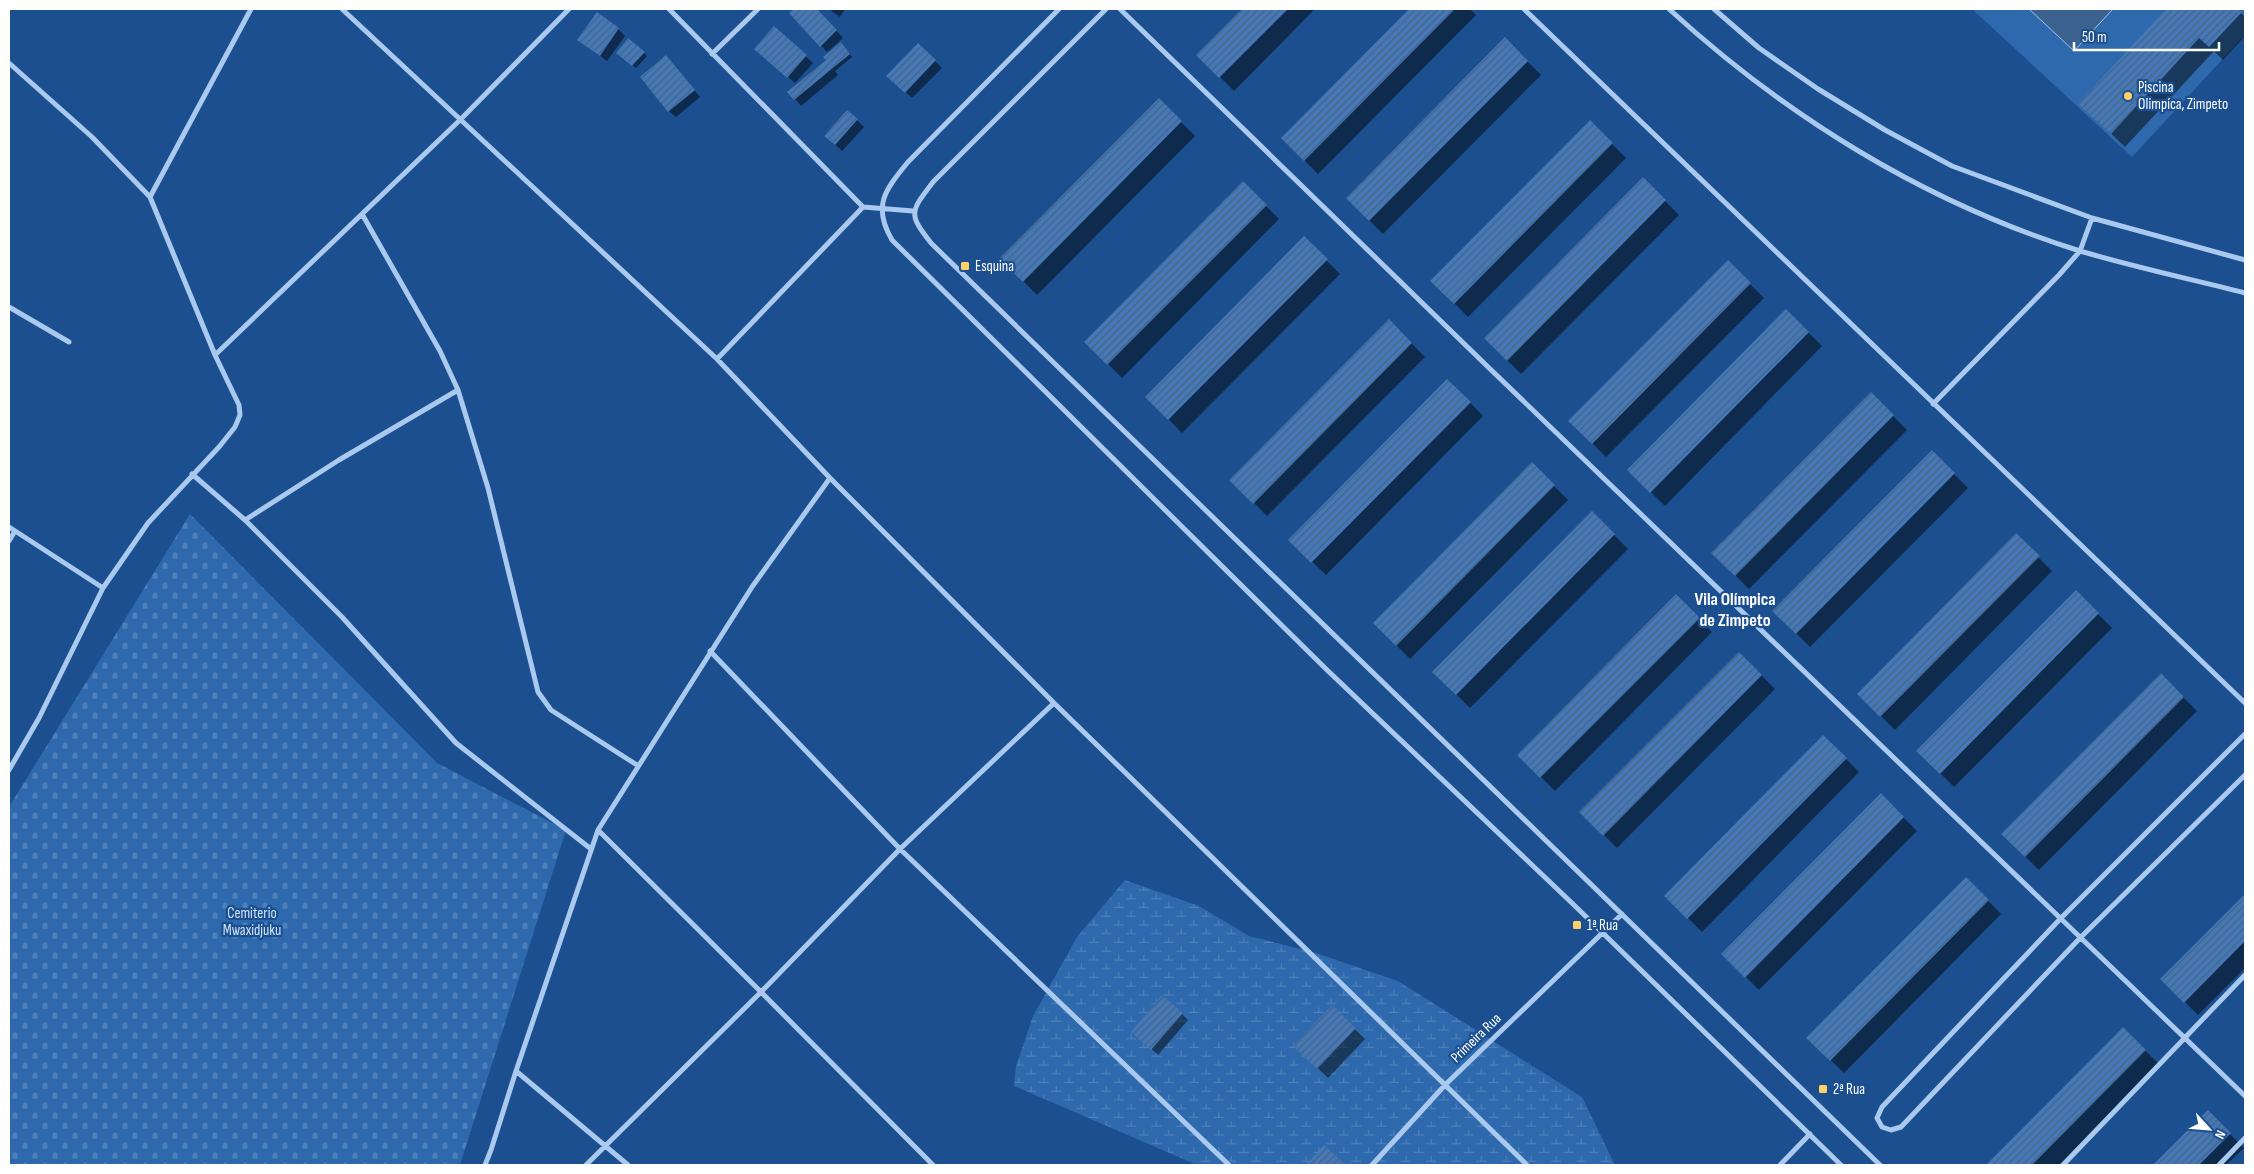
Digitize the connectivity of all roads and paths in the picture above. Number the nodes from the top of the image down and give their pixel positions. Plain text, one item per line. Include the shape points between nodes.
1 (251, 9) edge
2 (342, 9) edge
3 (569, 9) edge
4 (669, 9) edge
5 (758, 9) edge
6 (1059, 9) edge
7 (1106, 9) edge
8 (1120, 9) edge
9 (1524, 9) edge
10 (1669, 9) edge
11 (1714, 9) edge
12 (712, 54) junction
13 (9, 63) edge
14 (461, 119) junction
15 (150, 197) junction
16 (863, 207) junction
17 (880, 209) junction
18 (914, 212) junction
19 (362, 214) junction
20 (2092, 218) junction
21 (2080, 251) junction
22 (2245, 260) edge
23 (2245, 293) edge
24 (9, 307) edge
25 (69, 342) dead end
26 (215, 355) junction
27 (717, 359) junction
28 (458, 390) junction
29 (1933, 404) junction
30 (192, 474) junction
31 (830, 478) junction
32 (245, 520) junction
33 (9, 527) edge
34 (15, 531) junction
35 (9, 541) edge
36 (103, 588) junction
37 (710, 651) junction
38 (1054, 702) junction
39 (2245, 703) edge
40 (2245, 734) edge
41 (637, 765) junction
42 (9, 770) edge
43 (2245, 775) edge
44 (598, 830) junction
45 (591, 849) junction
46 (900, 849) junction
47 (1622, 914) junction
48 (2062, 917) junction
49 (1602, 933) junction
50 (2081, 937) junction
51 (2245, 975) edge
52 (761, 992) junction
53 (2185, 1038) junction
54 (516, 1071) junction
55 (1446, 1085) junction
56 (2245, 1096) edge
57 (1810, 1134) junction
58 (2245, 1138) edge
59 (606, 1146) junction
60 (485, 1165) edge
61 (586, 1165) edge
62 (628, 1165) edge
63 (933, 1165) edge
64 (1229, 1165) edge
65 (1372, 1165) edge
66 (1527, 1165) edge
67 (1780, 1165) edge
68 (1841, 1165) edge
69 (1880, 1165) edge
70 (2063, 1165) edge
71 (2219, 1165) edge

1 - 15 street
2 - 14 street
3 - 14 street
4 - 12 street
5 - 12 street
6 - 17 street via 908,162 886,192
7 - 18 street via 933,182
8 - 48 street
9 - 29 street
10 - 21 street via 1760,85 1852,148 1941,197
11 - 20 street via 1759,48 1884,130 1952,166
12 - 16 street
13 - 15 street via 92,138
14 - 19 street
14 - 27 street
15 - 26 street
16 - 17 street
16 - 27 street
17 - 18 street
17 - 49 street via 883,225 904,255 1326,669
18 - 47 street via 916,224 931,243
19 - 26 street
19 - 28 street
20 - 21 street
20 - 22 street
21 - 23 street
21 - 29 street
24 - 25 street
26 - 30 street via 239,404 240,416 235,427
27 - 31 street
28 - 32 street
28 - 41 street via 488,488 538,692 551,710
29 - 39 street
30 - 32 street
30 - 36 street via 148,523
31 - 37 street
31 - 38 street
32 - 45 street via 342,617 456,743
33 - 34 street
34 - 35 street
34 - 36 street
36 - 42 street via 39,718
37 - 41 street
37 - 46 street
38 - 46 street
38 - 55 street
40 - 48 street
41 - 44 street
43 - 50 street
44 - 45 street
44 - 52 street
45 - 54 street
46 - 52 street
46 - 64 street
47 - 49 street, Primeira Rua
47 - 69 street
48 - 50 street
48 - 50 street via 1882,1107 1877,1118 1882,1127 1892,1130 1901,1127
49 - 55 street, Primeira Rua
49 - 57 street
50 - 53 street
51 - 53 street
52 - 59 street
52 - 63 street
53 - 56 street
53 - 70 street
54 - 59 street
54 - 60 street
55 - 65 street, Primeira Rua
55 - 66 street
57 - 67 street
57 - 68 street
58 - 71 street
59 - 61 street
59 - 62 street

